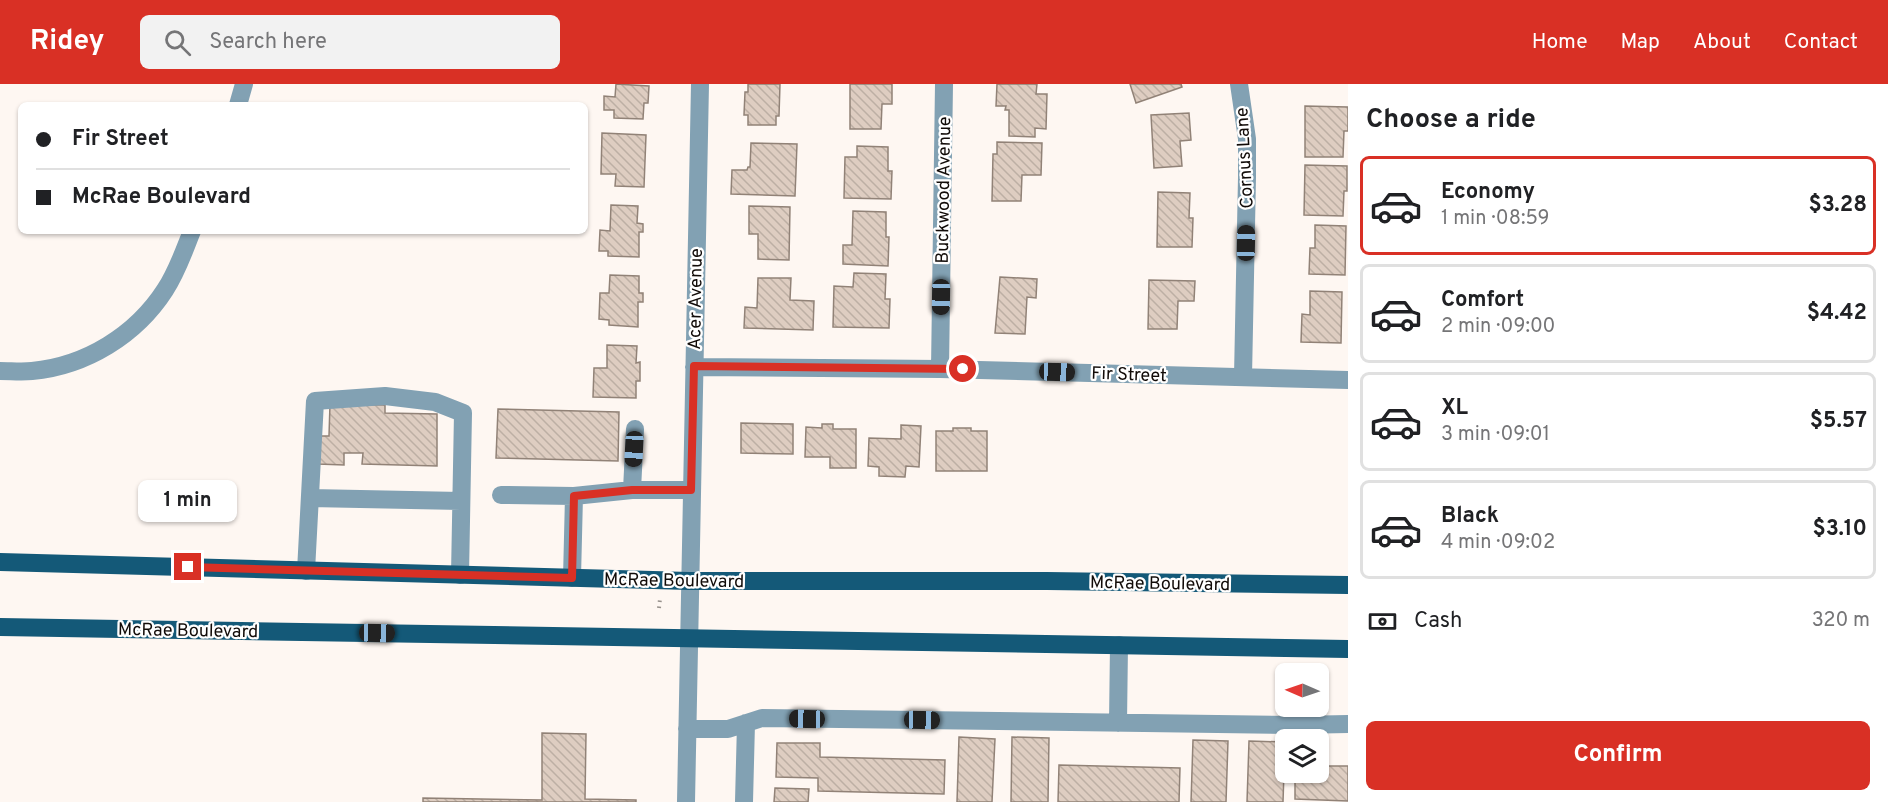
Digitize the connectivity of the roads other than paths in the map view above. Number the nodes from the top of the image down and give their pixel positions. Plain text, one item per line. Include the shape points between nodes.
1 (244, 84) edge
2 (700, 84) edge
3 (944, 84) edge
4 (1239, 84) edge
5 (239, 102) edge
6 (191, 234) edge
7 (694, 366) junction
8 (940, 369) junction
9 (0, 371) edge
10 (1244, 377) junction
11 (1348, 380) edge
12 (635, 429) dead end
13 (632, 490) junction
14 (691, 490) junction
15 (501, 495) dead end
16 (574, 496) junction
17 (310, 498) junction
18 (461, 501) junction
19 (0, 562) edge
20 (306, 571) junction
21 (460, 575) junction
22 (572, 578) junction
23 (688, 581) junction
24 (1348, 585) edge
25 (0, 627) edge
26 (689, 639) junction
27 (1119, 645) junction
28 (1348, 649) edge
29 (746, 723) junction
30 (1118, 723) junction
31 (1348, 724) edge
32 (687, 729) junction
33 (686, 802) edge
34 (744, 802) edge

1 - 5 street
2 - 7 street, Acer Avenue
3 - 8 street, Buckwood Avenue
4 - 10 street, Cornus Lane via 1247,177
6 - 9 street via 165,290 145,317 118,340 93,355 60,366
7 - 8 street, Fir Street
7 - 14 street, Acer Avenue
8 - 10 street, Fir Street
10 - 11 street, Fir Street
12 - 13 street
13 - 14 street
13 - 16 street
14 - 23 street, Acer Avenue
15 - 16 street
16 - 22 street
17 - 18 street
17 - 18 street via 315,400 386,396 435,402 463,413
17 - 20 street
18 - 21 street
19 - 20 main road, McRae Boulevard
20 - 21 main road, McRae Boulevard
21 - 22 main road, McRae Boulevard
22 - 23 main road, McRae Boulevard
23 - 24 main road, McRae Boulevard
23 - 26 street, Acer Avenue
25 - 26 main road, McRae Boulevard
26 - 27 main road, McRae Boulevard
26 - 32 street, Acer Avenue
27 - 28 main road, McRae Boulevard
27 - 30 street
29 - 30 street via 762,718
29 - 32 street via 728,729
29 - 34 street
30 - 31 street
32 - 33 street, Acer Avenue

